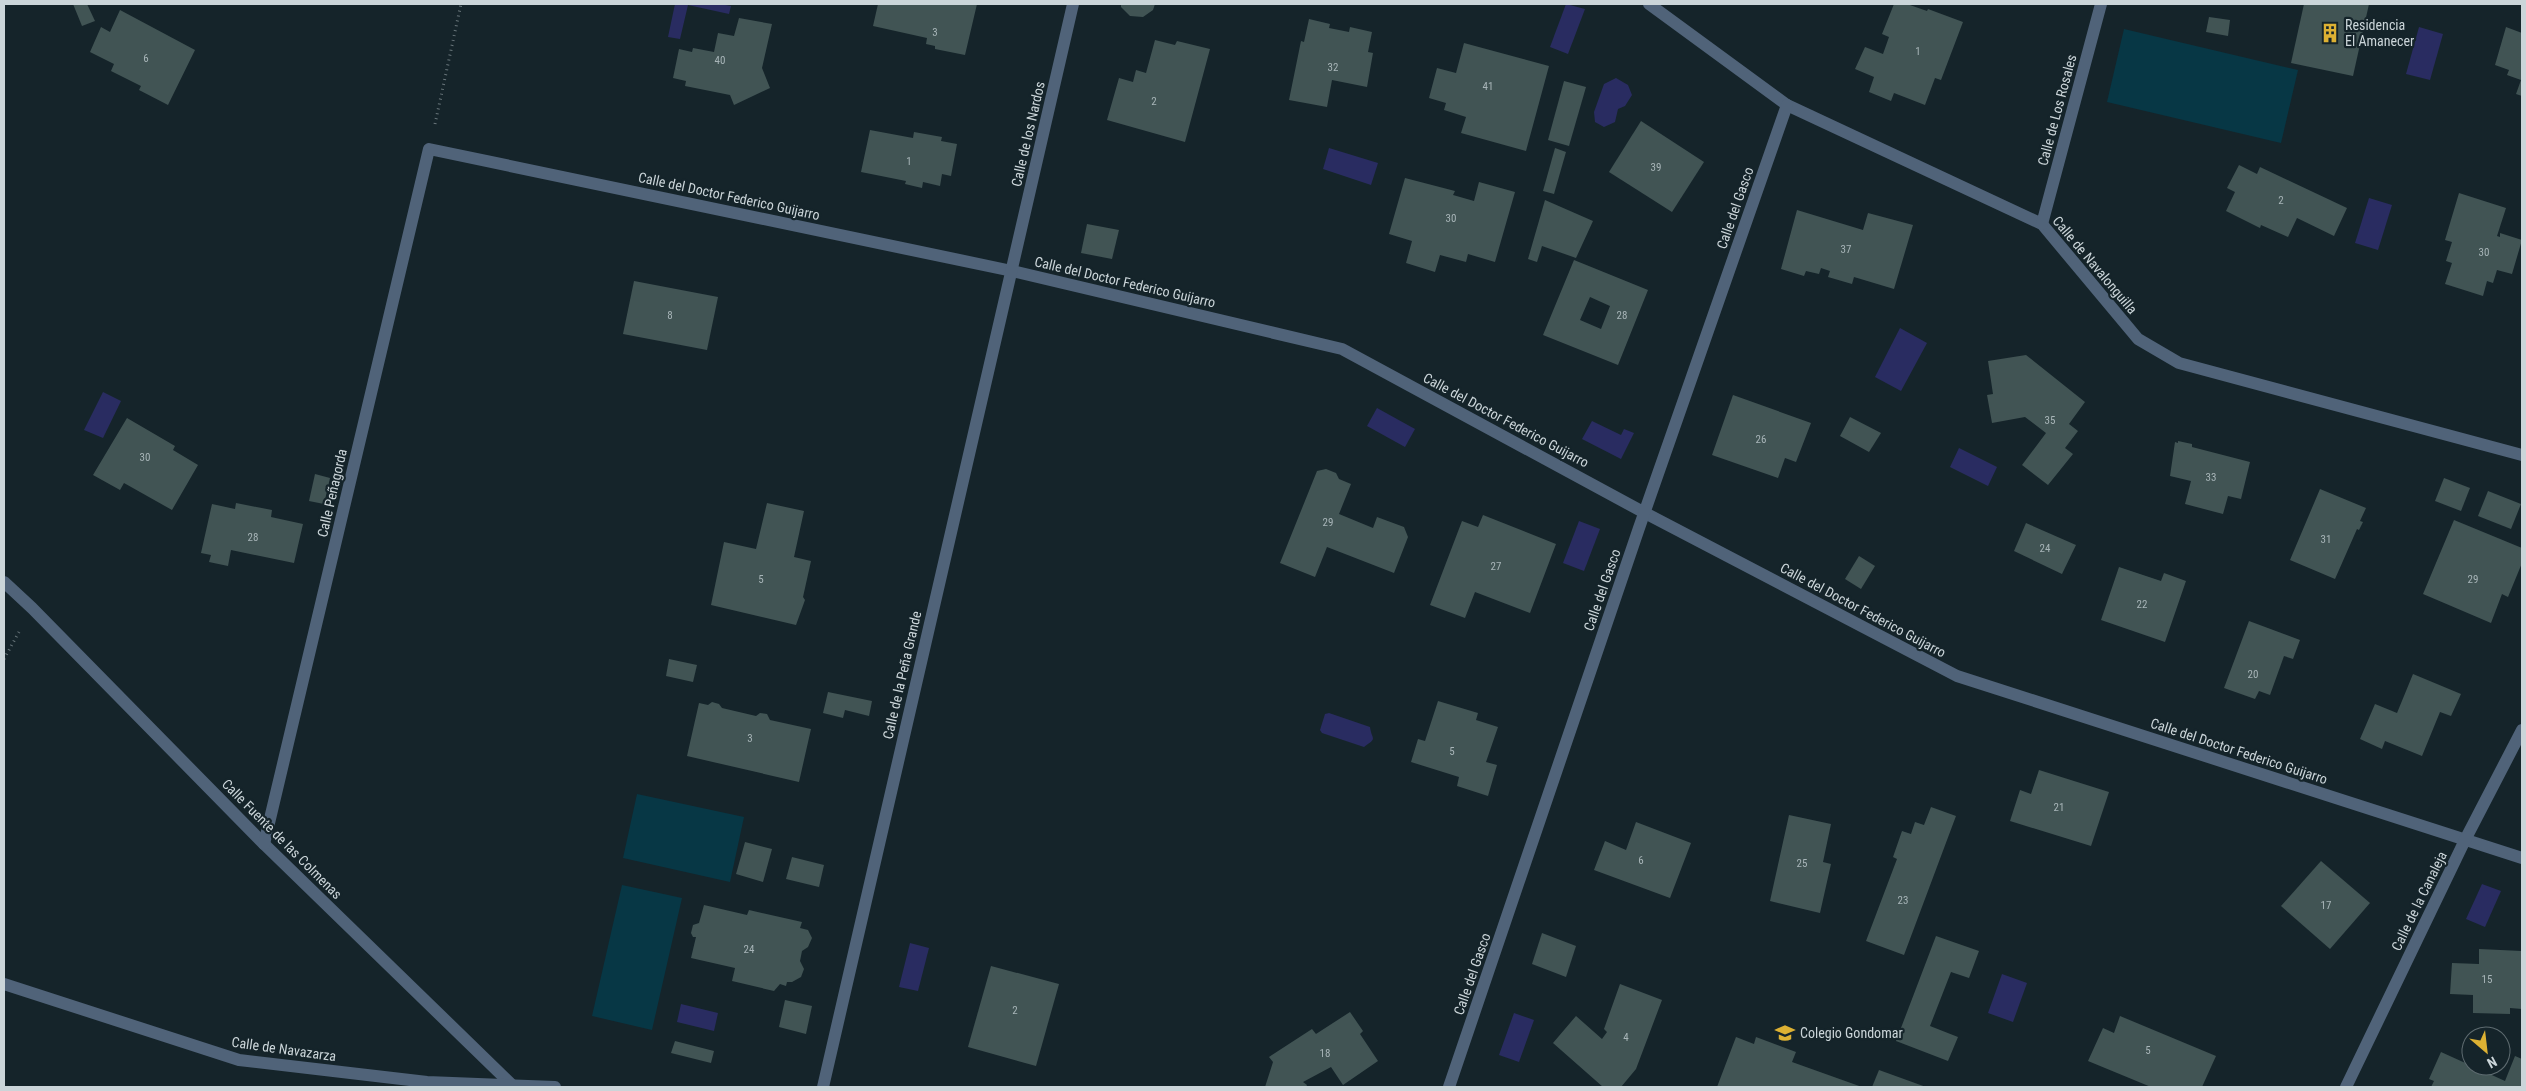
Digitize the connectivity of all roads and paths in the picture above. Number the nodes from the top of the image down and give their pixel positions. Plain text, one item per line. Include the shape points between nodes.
1 (461, 4) edge
2 (1073, 4) edge
3 (1649, 4) edge
4 (2101, 4) edge
5 (1787, 105) junction
6 (430, 149) junction
7 (2042, 224) junction
8 (1012, 271) junction
9 (2522, 455) edge
10 (1645, 513) junction
11 (4, 582) edge
12 (2522, 730) edge
13 (2465, 840) junction
14 (264, 844) junction
15 (2522, 858) edge
16 (4, 984) edge
17 (510, 1084) junction
18 (555, 1087) edge
19 (823, 1087) edge
20 (1449, 1087) edge
21 (2346, 1087) edge

1 - 6 path
2 - 8 street, Calle de los Nardos
3 - 5 street, Calle de Navalonguilla
4 - 7 street, Calle de Los Rosales
5 - 7 street, Calle de Navalonguilla
5 - 10 street, Calle del Gasco
6 - 8 street, Calle del Doctor Federico Guijarro
6 - 14 street, Calle Peñagorda
7 - 9 street, Calle de Navalonguilla via 2138,339 2179,363
8 - 10 street, Calle del Doctor Federico Guijarro via 1342,349
8 - 19 street, Calle de la Peña Grande
10 - 13 street, Calle del Doctor Federico Guijarro via 1957,676
10 - 20 street, Calle del Gasco
11 - 14 street, Calle Fuente de las Colmenas
12 - 13 street, Calle de la Canaleja
13 - 15 street, Calle del Doctor Federico Guijarro
13 - 21 street, Calle de la Canaleja
14 - 17 street, Calle Fuente de las Colmenas
16 - 17 street, Calle de Navazarza via 239,1060 427,1082
17 - 18 street

